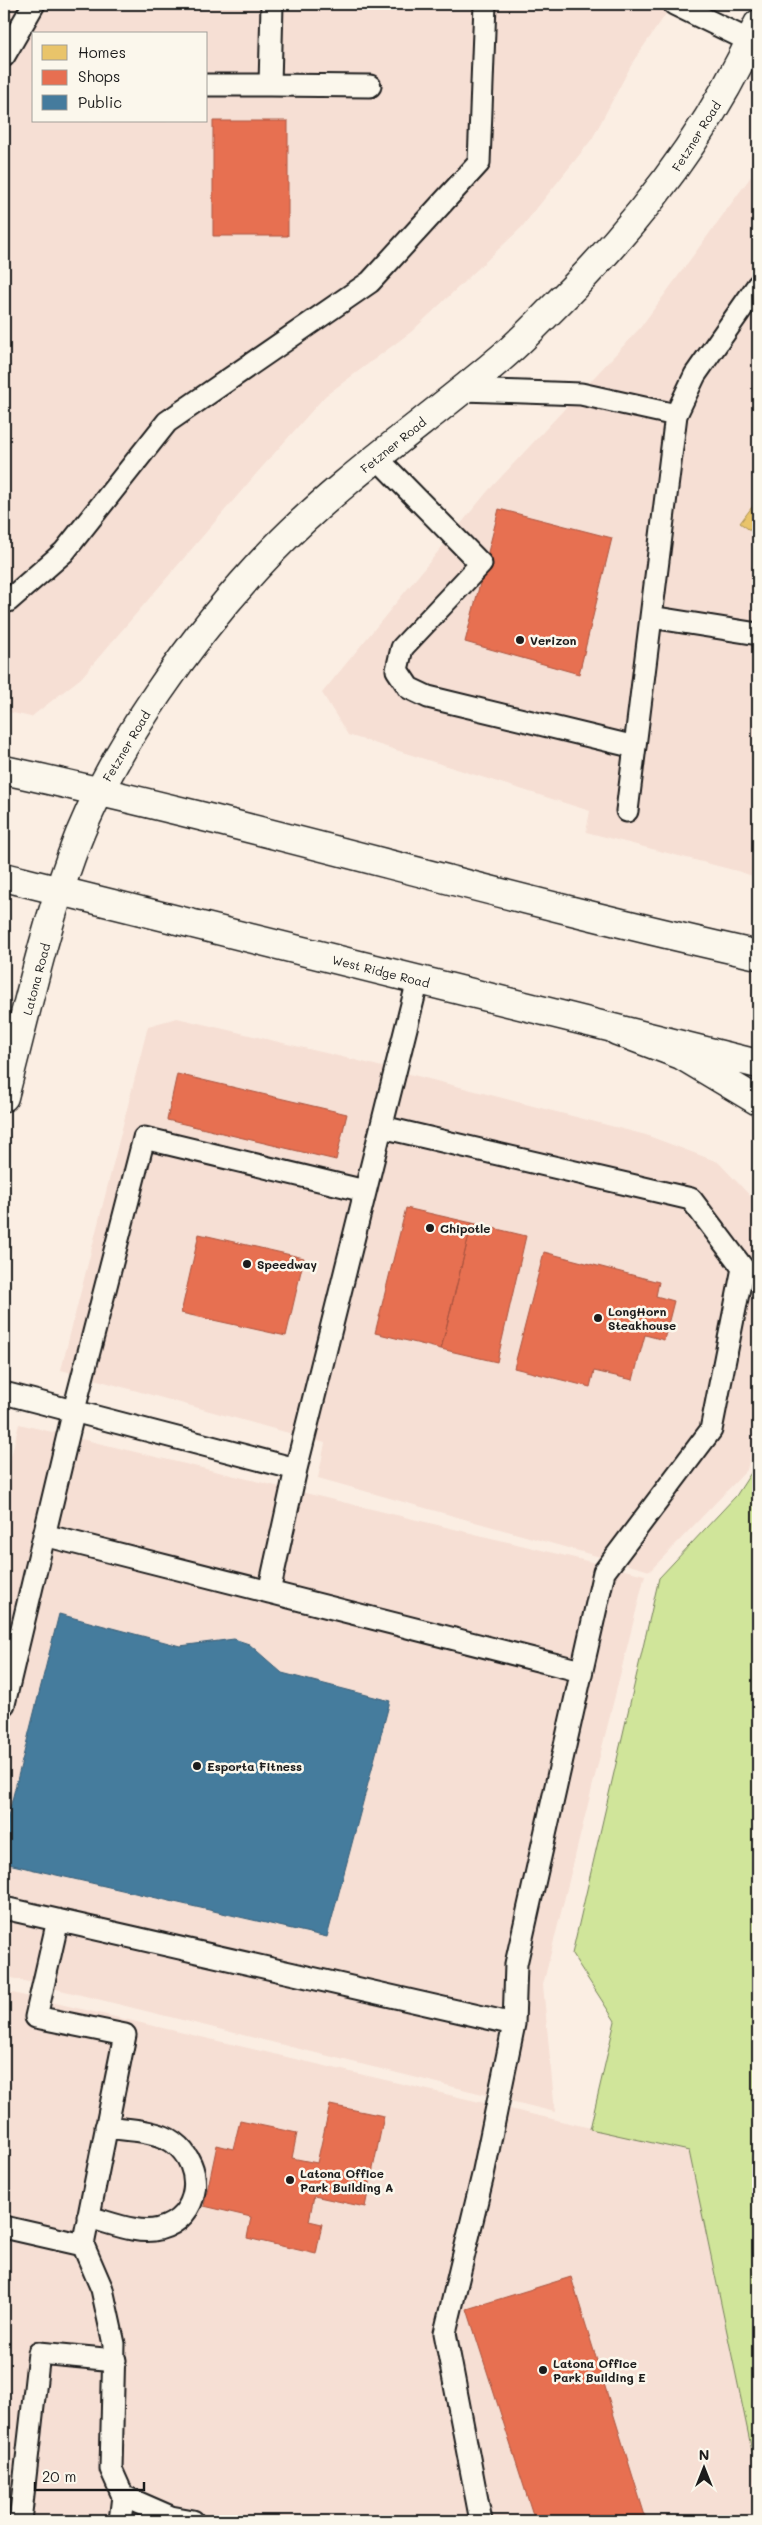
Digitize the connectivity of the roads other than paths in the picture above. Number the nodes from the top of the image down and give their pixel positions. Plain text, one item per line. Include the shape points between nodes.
1 (34, 4) edge
2 (272, 4) edge
3 (485, 4) edge
4 (674, 4) edge
5 (756, 37) edge
6 (4, 56) edge
7 (208, 85) edge
8 (270, 85) junction
9 (370, 86) dead end
10 (758, 285) edge
11 (462, 390) junction
12 (676, 415) junction
13 (377, 458) junction
14 (4, 601) edge
15 (651, 617) junction
16 (758, 634) edge
17 (635, 747) junction
18 (4, 770) edge
19 (100, 792) junction
20 (626, 811) dead end
21 (4, 877) edge
22 (60, 889) junction
23 (758, 955) edge
24 (418, 980) junction
25 (617, 1031) junction
26 (758, 1064) edge
27 (4, 1097) edge
28 (758, 1101) edge
29 (382, 1127) junction
30 (365, 1191) junction
31 (4, 1393) edge
32 (74, 1410) junction
33 (296, 1469) junction
34 (44, 1535) junction
35 (269, 1592) junction
36 (582, 1671) junction
37 (4, 1704) edge
38 (4, 1908) edge
39 (58, 1920) junction
40 (514, 2024) junction
41 (106, 2127) junction
42 (88, 2217) junction
43 (4, 2227) edge
44 (83, 2244) junction
45 (115, 2360) junction
46 (123, 2496) junction
47 (20, 2521) edge
48 (120, 2521) edge
49 (192, 2521) edge
50 (481, 2521) edge

1 - 6 lane
2 - 8 lane
3 - 14 lane via 479,163 370,282 167,422 64,552 8,601
4 - 5 lane
5 - 11 main road, Fetzner Road via 678,167 587,275 504,356
7 - 8 lane
8 - 9 lane
10 - 12 lane via 694,375
11 - 12 lane via 581,394
11 - 13 main road, Fetzner Road
12 - 15 lane
13 - 17 lane via 481,564 402,648 397,670 409,688 428,697
13 - 19 main road, Fetzner Road via 275,548 215,617 136,728
15 - 16 lane
15 - 17 lane
17 - 20 lane
18 - 19 main road
19 - 22 main road, Fetzner Road
19 - 23 main road
21 - 22 main road, West Ridge Road
22 - 24 main road, West Ridge Road
22 - 27 main road, Latona Road
24 - 25 main road, West Ridge Road
24 - 29 lane
25 - 26 main road, West Ridge Road
25 - 28 main road via 681,1055
29 - 30 lane
29 - 36 lane via 691,1199 743,1268 711,1430 604,1572
30 - 32 lane via 144,1138
30 - 33 lane
31 - 32 lane
32 - 33 lane
32 - 34 lane
33 - 35 lane
34 - 35 lane
34 - 37 lane
35 - 36 lane
36 - 40 lane via 516,1964
38 - 39 lane
39 - 40 lane
39 - 41 lane via 36,2017 125,2035
40 - 50 lane via 483,2175 445,2333
41 - 42 lane
41 - 42 lane via 156,2135 172,2141 193,2165 194,2197 174,2223 159,2229 143,2231
42 - 44 lane
43 - 44 lane
44 - 45 lane via 102,2289
45 - 46 lane via 110,2469
45 - 47 lane via 39,2353
46 - 48 lane
46 - 49 lane via 172,2517

